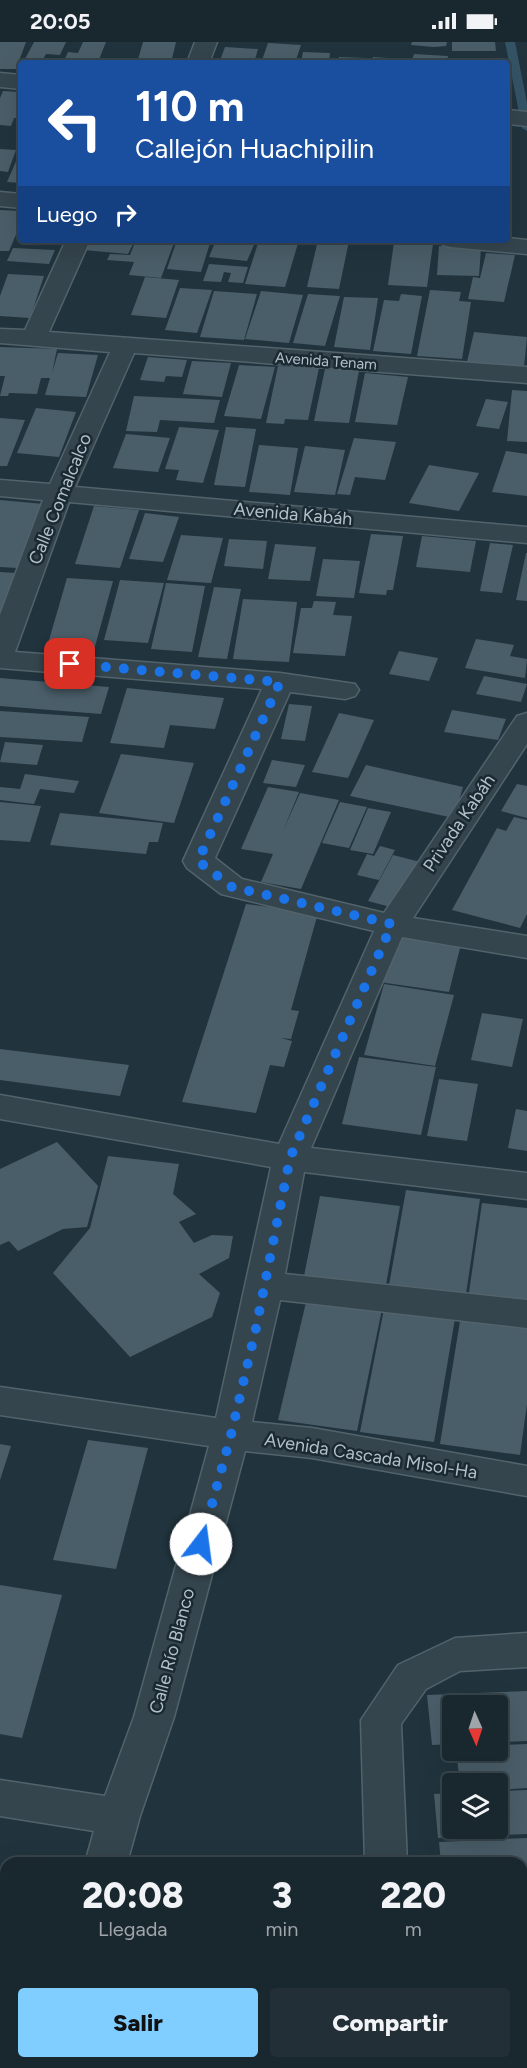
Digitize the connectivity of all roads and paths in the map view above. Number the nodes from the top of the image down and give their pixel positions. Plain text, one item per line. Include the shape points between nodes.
1 (206, 42) edge
2 (199, 60) edge
3 (0, 80) edge
4 (18, 81) edge
5 (0, 199) edge
6 (18, 201) edge
7 (77, 243) edge
8 (484, 243) edge
9 (527, 247) edge
10 (0, 336) edge
11 (34, 338) junction
12 (125, 346) junction
13 (527, 375) edge
14 (0, 488) edge
15 (59, 493) junction
16 (527, 535) edge
17 (0, 653) edge
18 (0, 659) edge
19 (280, 682) junction
20 (345, 690) dead end
21 (527, 722) edge
22 (392, 924) junction
23 (527, 947) edge
24 (0, 1107) edge
25 (290, 1158) junction
26 (527, 1186) edge
27 (265, 1285) junction
28 (527, 1314) edge
29 (0, 1401) edge
30 (231, 1435) junction
31 (527, 1481) edge
32 (527, 1650) edge
33 (0, 1798) edge
34 (119, 1816) junction
35 (108, 1857) edge
36 (386, 1857) edge

1 - 2 street
3 - 4 street
5 - 6 street
7 - 11 street
8 - 9 street
10 - 11 street, Avenida Tenam
11 - 12 street, Avenida Tenam
12 - 13 street, Avenida Tenam
12 - 15 street, Calle Comalcalco
14 - 15 street, Avenida Kabáh
15 - 16 street, Avenida Kabáh
15 - 17 street, Calle Comalcalco
18 - 19 street
19 - 20 street
19 - 22 street via 198,861 232,887
21 - 22 street, Privada Kabáh
22 - 23 street
22 - 25 street, Calle Río Blanco
24 - 25 street
25 - 26 street
25 - 27 street, Calle Río Blanco
27 - 28 street
27 - 30 street, Calle Río Blanco
29 - 30 street, Avenida Cascada Misol-Ha
30 - 31 street, Avenida Cascada Misol-Ha via 312,1443
30 - 34 street, Calle Río Blanco via 154,1717
32 - 36 street via 455,1655 412,1677 381,1720
33 - 34 street
34 - 35 street, Calle Río Blanco

